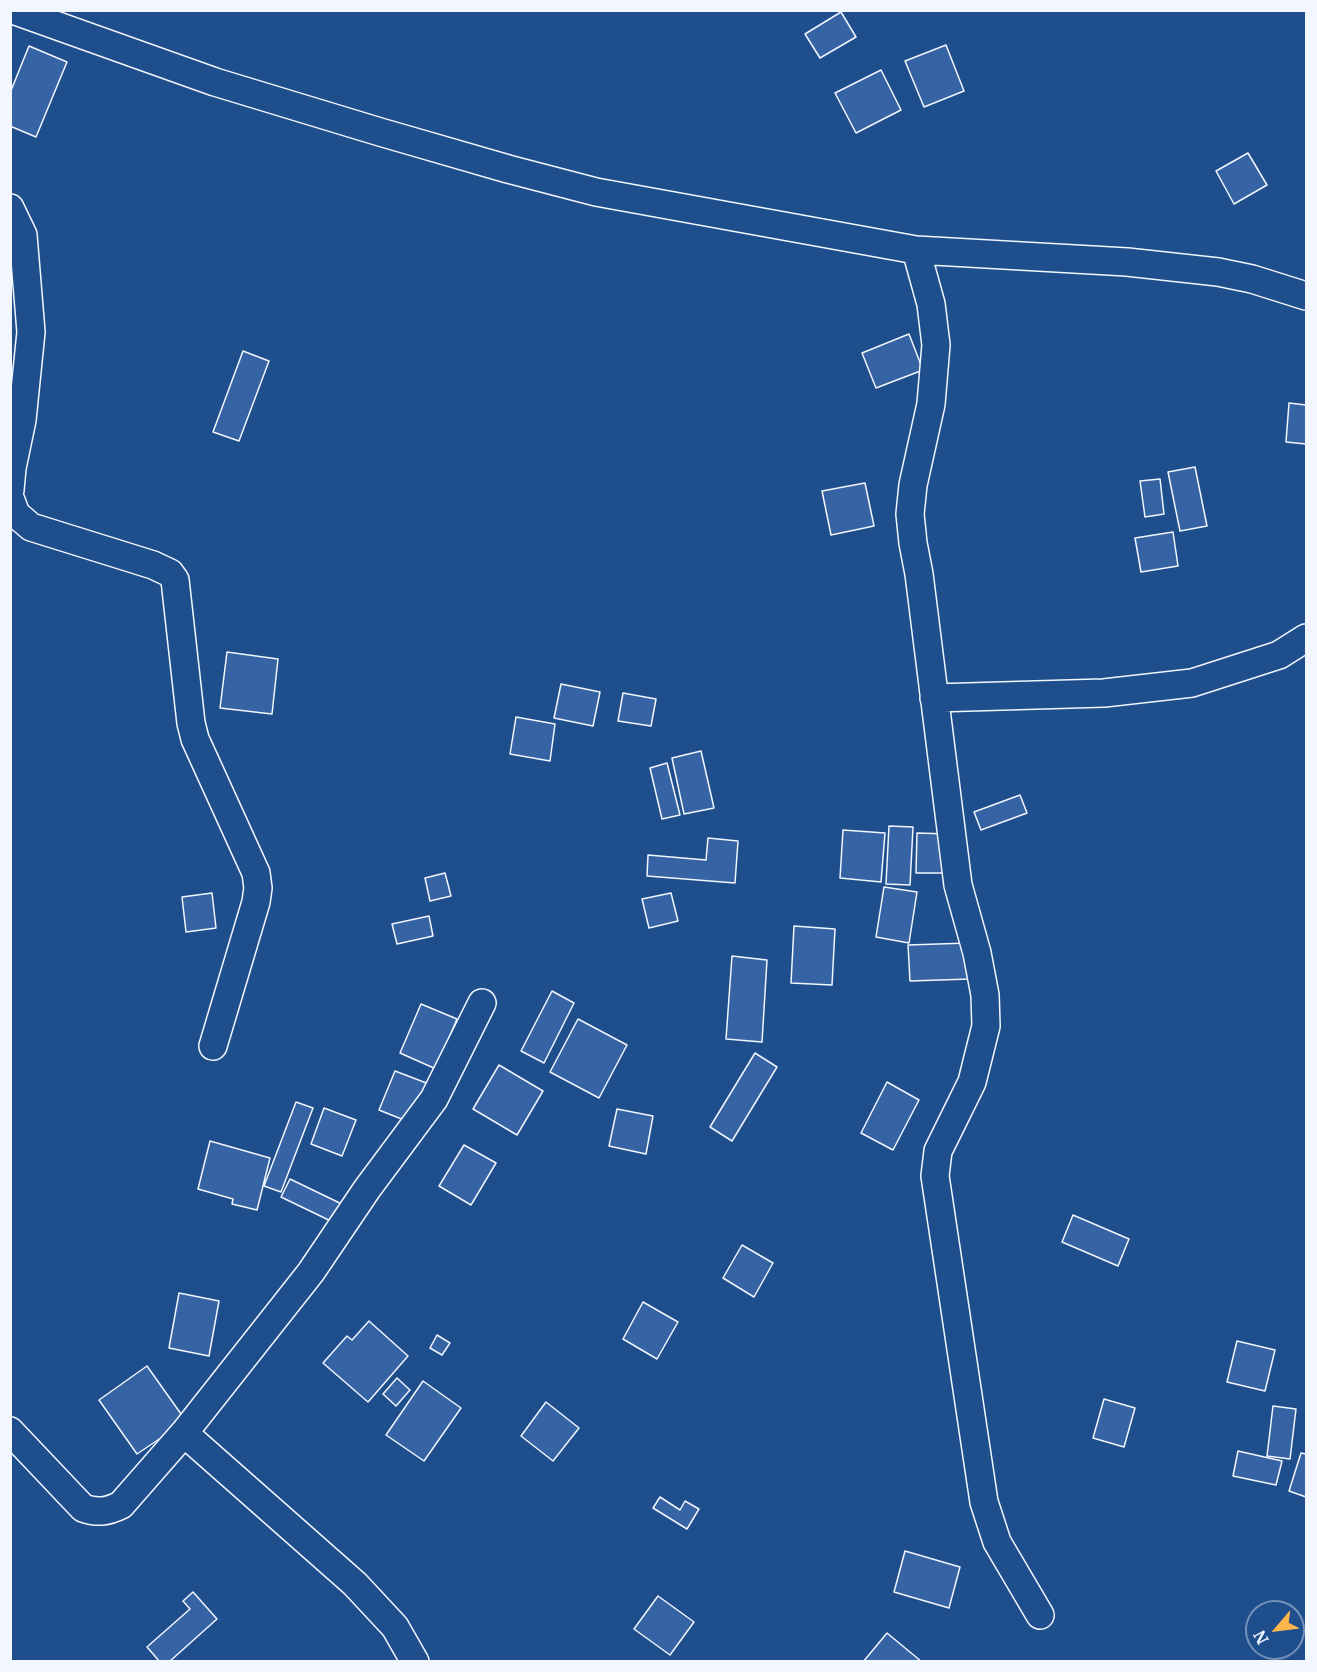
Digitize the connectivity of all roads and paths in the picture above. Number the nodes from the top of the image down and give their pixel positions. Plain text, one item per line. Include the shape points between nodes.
1 (14, 10) edge
2 (10, 208) edge
3 (916, 250) junction
4 (1306, 296) edge
5 (10, 490) edge
6 (10, 498) edge
7 (1306, 638) edge
8 (934, 698) junction
9 (482, 1003) dead end
10 (213, 1046) dead end
11 (10, 1431) edge
12 (184, 1433) junction
13 (1040, 1615) dead end
14 (415, 1662) edge

1 - 3 street via 214,82 508,169 596,192
2 - 5 street via 22,235 31,332
3 - 4 street via 1127,262 1207,271 1252,279
3 - 8 street via 931,304 936,345 931,404 910,514
6 - 10 street via 16,514 31,527 153,565 175,580 195,739 256,873 258,888
7 - 8 street via 1279,655 1192,683 1104,693
8 - 13 street via 958,885 977,953 986,1026 972,1082 938,1151 935,1176 984,1502 997,1542
9 - 12 street via 434,1099 311,1272
11 - 12 street via 82,1508 94,1512 121,1505
12 - 14 street via 355,1584 395,1627

